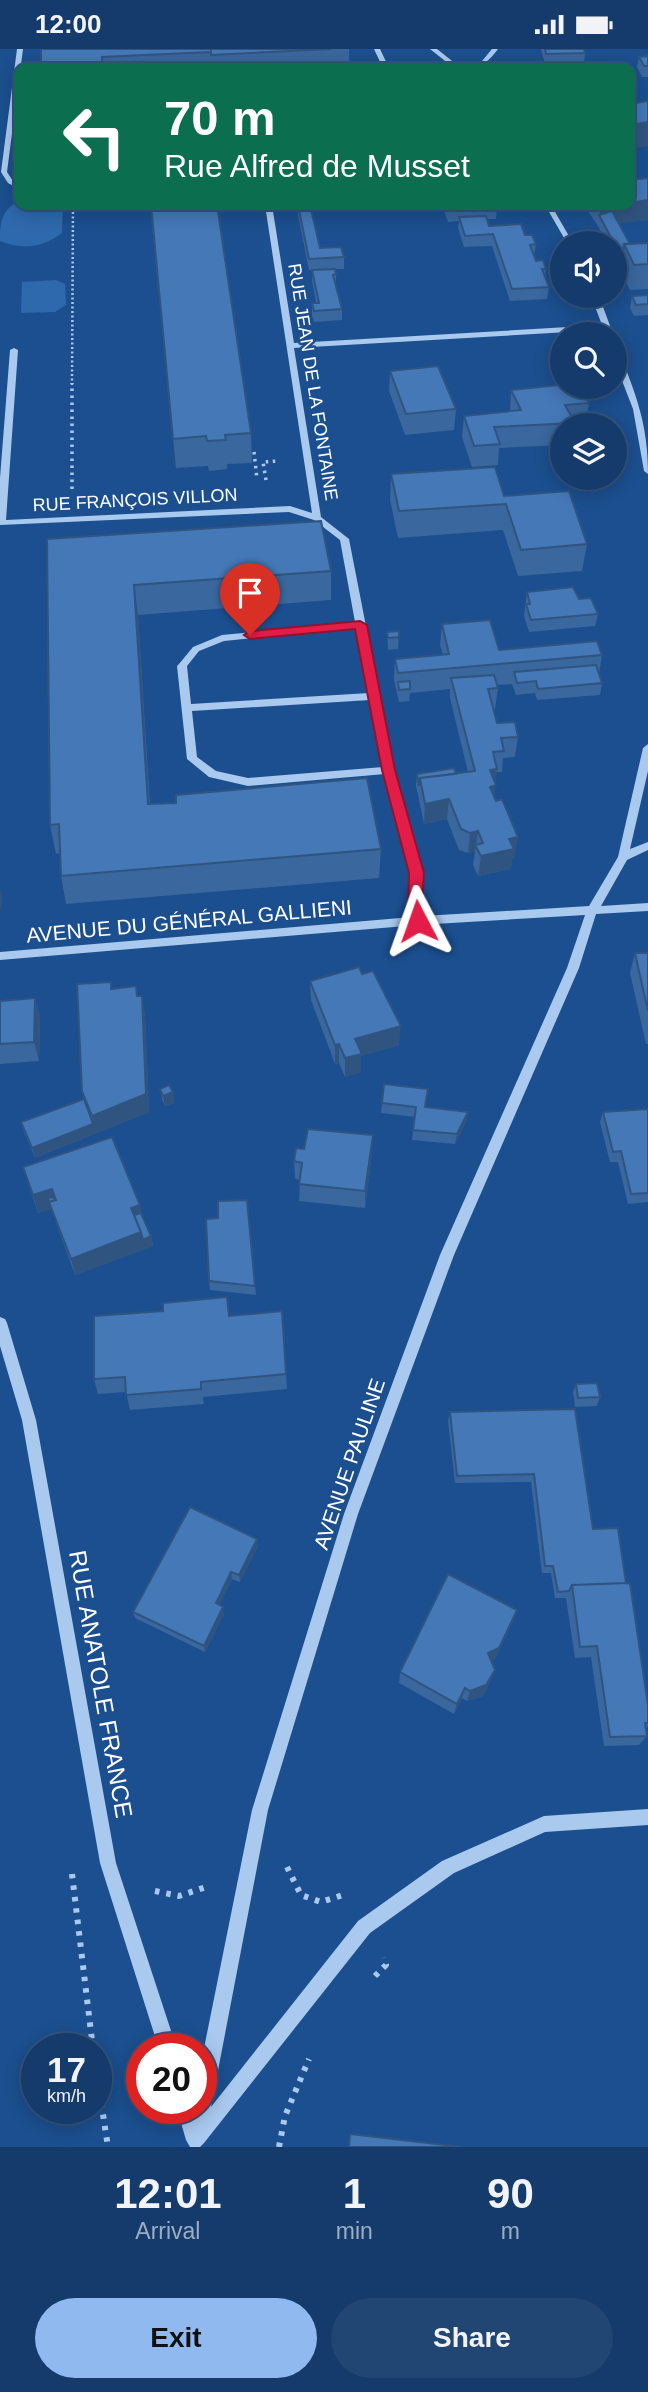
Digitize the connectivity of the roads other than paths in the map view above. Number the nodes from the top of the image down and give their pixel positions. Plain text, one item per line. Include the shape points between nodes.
1 (433, 49) edge
2 (495, 49) edge
3 (451, 63) edge
4 (482, 63) edge
5 (14, 95) edge
6 (14, 184) edge
7 (269, 210) edge
8 (551, 210) edge
9 (563, 231) edge
10 (550, 334) edge
11 (291, 346) junction
12 (14, 351) dead end
13 (627, 383) edge
14 (648, 471) edge
15 (317, 518) junction
16 (360, 625) junction
17 (374, 696) junction
18 (187, 708) junction
19 (648, 748) edge
20 (389, 770) junction
21 (648, 846) edge
22 (623, 857) junction
23 (648, 907) edge
24 (592, 911) junction
25 (418, 921) junction
26 (0, 956) edge
27 (0, 1323) edge
28 (648, 1817) edge
29 (163, 2033) edge
30 (190, 2124) edge
31 (195, 2143) edge

1 - 3 street
2 - 4 street
5 - 6 street via 4,172
7 - 11 street, RUE JEAN DE LA FONTAINE
8 - 9 street
10 - 11 street
11 - 15 street, RUE JEAN DE LA FONTAINE
12 - 15 street, RUE FRANÇOIS VILLON via 1,523 290,509
13 - 14 street via 637,409
15 - 16 street, RUE JEAN DE LA FONTAINE via 344,539
16 - 17 street, RUE JEAN DE LA FONTAINE
16 - 18 street via 222,638 196,649 183,666
17 - 18 street
17 - 20 street, RUE JEAN DE LA FONTAINE
18 - 20 street via 192,759 213,774 248,782
19 - 22 street, AVENUE PAULINE
20 - 25 street, RUE JEAN DE LA FONTAINE via 416,873
21 - 22 street
22 - 24 street, AVENUE PAULINE
23 - 24 street, AVENUE DU GÉNÉRAL GALLIENI
24 - 25 street, AVENUE DU GÉNÉRAL GALLIENI
24 - 31 street, AVENUE PAULINE via 573,968 447,1255 351,1514 260,1810
25 - 26 street, AVENUE DU GÉNÉRAL GALLIENI
27 - 29 street, RUE ANATOLE FRANCE via 29,1420 108,1863
28 - 31 street via 544,1824 448,1867 364,1927
30 - 31 street

